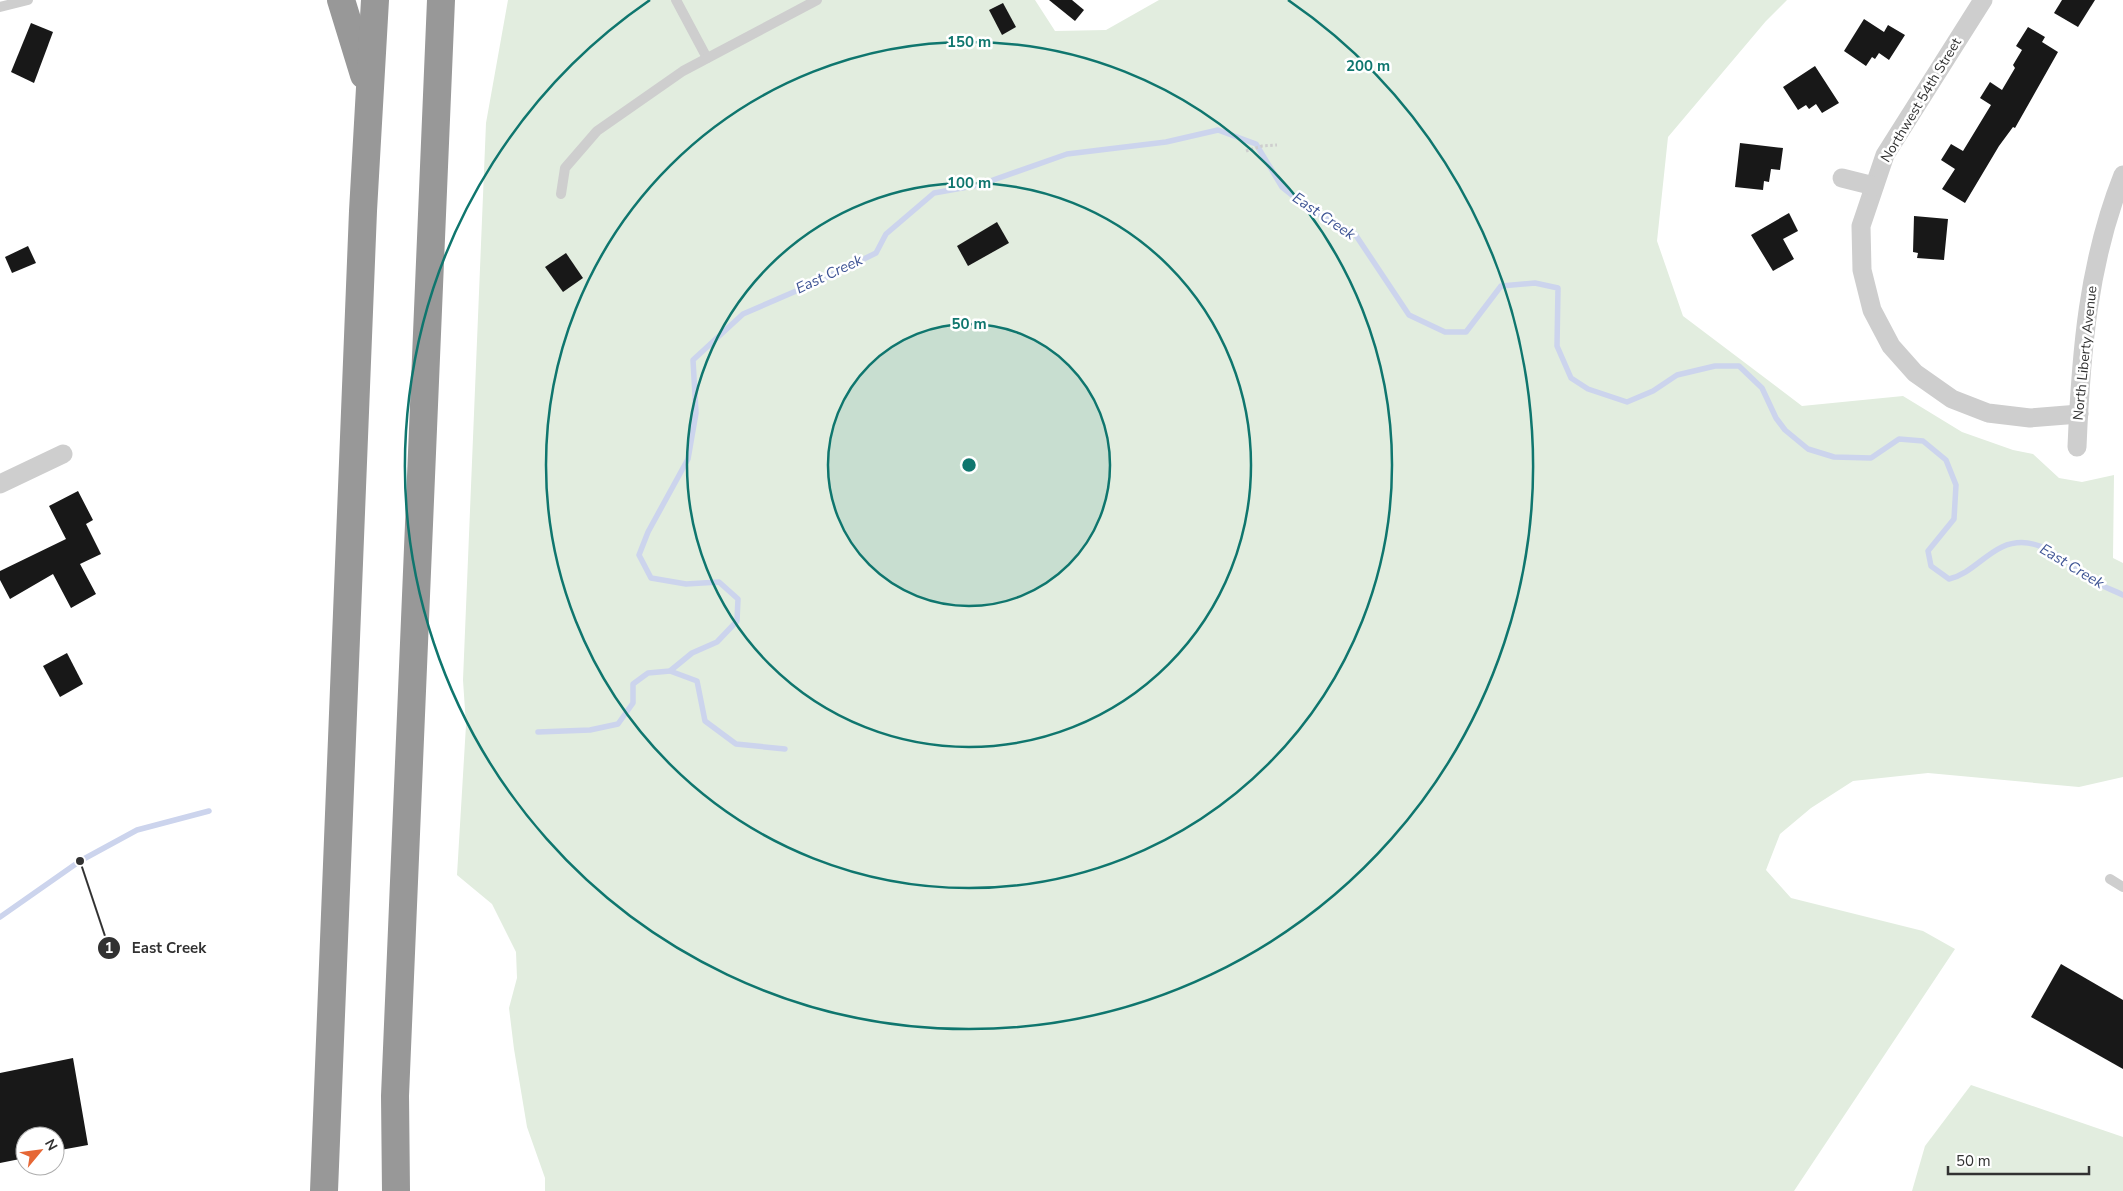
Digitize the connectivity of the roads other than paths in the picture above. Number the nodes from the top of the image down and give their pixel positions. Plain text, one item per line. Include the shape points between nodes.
1 (28, 0) edge
2 (341, 0) edge
3 (375, 0) edge
4 (676, 0) edge
5 (817, 0) edge
6 (1983, 0) edge
7 (0, 7) edge
8 (443, 7) edge
9 (707, 58) junction
10 (370, 93) junction
11 (2123, 175) edge
12 (1842, 178) dead end
13 (1874, 186) junction
14 (561, 194) dead end
15 (2079, 414) junction
16 (2078, 447) dead end
17 (63, 454) dead end
18 (0, 484) edge
19 (2110, 880) dead end
20 (2123, 886) edge
21 (324, 1191) edge
22 (396, 1191) edge

1 - 7 lane
2 - 10 highway
3 - 10 highway
4 - 9 lane
5 - 9 lane
6 - 13 street, Northwest 54th Street via 1884,155
8 - 22 highway via 395,1086
9 - 14 lane via 597,131 565,168
10 - 21 highway
11 - 15 street, North Liberty Avenue via 2096,260 2086,320
12 - 13 street
13 - 15 street, Northwest 54th Street via 1861,226 1862,270 1872,310 1891,346 1915,373 1952,399 1988,413 2030,418
15 - 16 street, North Liberty Avenue
17 - 18 street
19 - 20 lane

